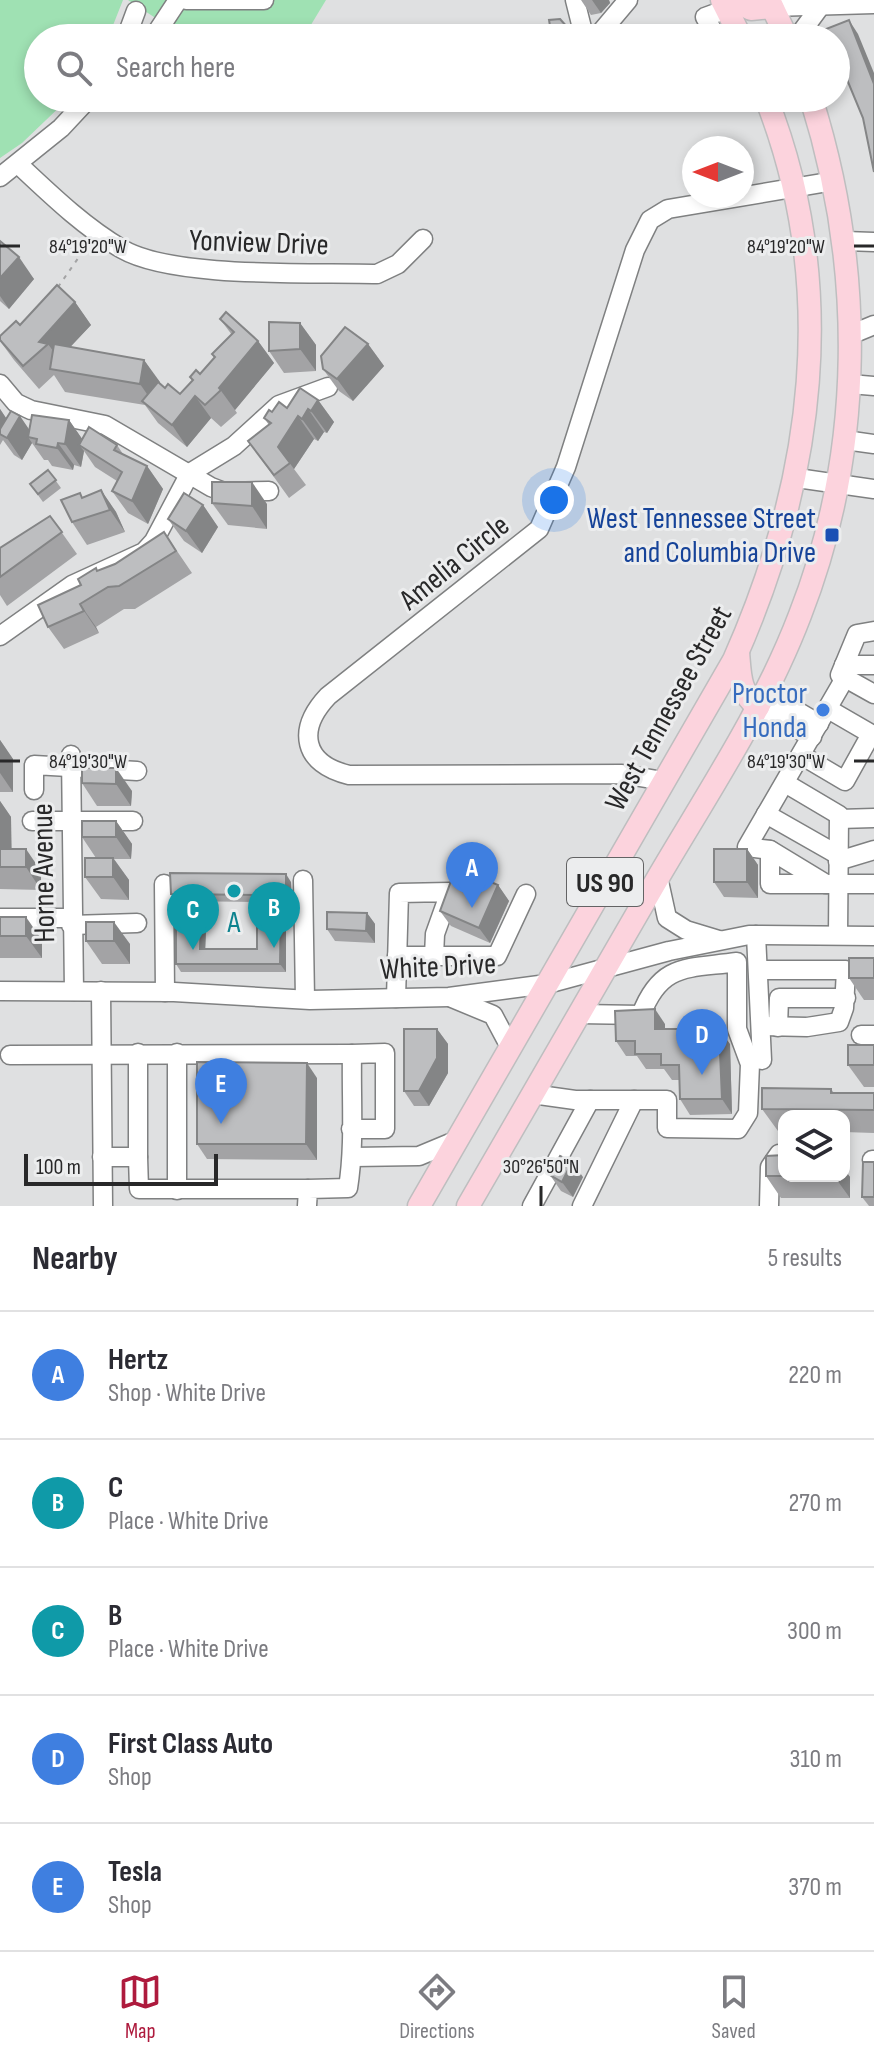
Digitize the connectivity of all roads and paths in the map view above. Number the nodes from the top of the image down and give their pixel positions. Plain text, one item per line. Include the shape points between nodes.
1 (178, 0) edge
2 (186, 0) edge
3 (264, 0) edge
4 (575, 0) edge
5 (628, 0) edge
6 (727, 3) edge
7 (770, 3) edge
8 (822, 4) junction
9 (874, 4) edge
10 (136, 11) dead end
11 (131, 24) edge
12 (162, 24) edge
13 (581, 24) edge
14 (607, 24) edge
15 (709, 24) edge
16 (735, 24) edge
17 (780, 24) edge
18 (807, 24) edge
19 (76, 112) edge
20 (770, 112) edge
21 (815, 112) edge
22 (18, 164) junction
23 (0, 177) edge
24 (834, 181) junction
25 (792, 189) junction
26 (97, 231) junction
27 (423, 239) dead end
28 (845, 241) junction
29 (874, 242) edge
30 (57, 288) edge
31 (874, 325) edge
32 (850, 335) junction
33 (0, 384) edge
34 (850, 384) junction
35 (874, 386) edge
36 (328, 387) edge
37 (845, 440) junction
38 (874, 444) edge
39 (190, 473) junction
40 (797, 478) junction
41 (836, 485) junction
42 (874, 489) edge
43 (269, 491) edge
44 (874, 631) edge
45 (0, 636) edge
46 (738, 651) junction
47 (874, 665) edge
48 (845, 671) junction
49 (874, 694) edge
50 (761, 699) junction
51 (819, 723) junction
52 (801, 755) junction
53 (70, 762) junction
54 (137, 771) dead end
55 (663, 781) junction
56 (785, 783) junction
57 (34, 790) dead end
58 (766, 814) junction
59 (874, 818) edge
60 (839, 819) junction
61 (32, 821) dead end
62 (69, 821) junction
63 (133, 821) dead end
64 (770, 850) junction
65 (874, 850) edge
66 (838, 858) junction
67 (658, 877) junction
68 (303, 880) dead end
69 (164, 884) dead end
70 (832, 884) junction
71 (874, 884) edge
72 (526, 894) dead end
73 (0, 918) edge
74 (71, 921) junction
75 (137, 923) dead end
76 (756, 935) junction
77 (838, 935) junction
78 (874, 936) edge
79 (721, 941) junction
80 (676, 950) junction
81 (397, 956) junction
82 (434, 956) junction
83 (722, 964) junction
84 (604, 970) junction
85 (758, 970) junction
86 (675, 971) junction
87 (547, 984) junction
88 (0, 991) edge
89 (74, 991) junction
90 (101, 991) junction
91 (165, 992) junction
92 (449, 997) junction
93 (396, 998) junction
94 (846, 998) junction
95 (305, 999) junction
96 (579, 1014) junction
97 (769, 1026) junction
98 (510, 1047) junction
99 (138, 1053) junction
100 (177, 1053) junction
101 (102, 1054) junction
102 (352, 1054) junction
103 (10, 1055) dead end
104 (762, 1060) dead end
105 (532, 1094) junction
106 (590, 1100) junction
107 (634, 1100) junction
108 (351, 1129) junction
109 (455, 1141) junction
110 (778, 1155) edge
111 (102, 1157) junction
112 (138, 1157) junction
113 (353, 1157) junction
114 (177, 1190) junction
115 (308, 1198) edge
116 (103, 1206) edge
117 (419, 1206) edge
118 (468, 1206) edge
119 (532, 1206) edge
120 (582, 1206) edge
121 (769, 1206) edge

1 - 12 street
2 - 3 street
4 - 13 street
5 - 14 street
6 - 7 main road via 751,9
6 - 15 street via 705,17
6 - 16 main road
7 - 8 street
7 - 17 main road
8 - 9 street
8 - 18 street
10 - 11 street
19 - 22 street
20 - 25 main road, West Tennessee Street / US 90
21 - 24 main road, US 90
22 - 23 street
22 - 26 street, Yonview Drive
24 - 25 street, Amelia Circle
24 - 28 main road, US 90
25 - 40 main road, West Tennessee Street / US 90 via 804,253 810,334
25 - 55 street, Amelia Circle via 681,206 650,220 635,250 566,467 539,529 328,696 317,707 308,732 309,745 322,765 349,775 622,774
26 - 27 street, Yonview Drive via 123,250 179,267 377,274 398,264
26 - 30 path
28 - 29 street
28 - 32 main road, US 90
31 - 32 street
32 - 34 main road, US 90
33 - 39 street via 16,403 105,425
34 - 35 street
34 - 37 main road, US 90
36 - 39 street via 279,405 234,446
37 - 38 street
37 - 41 main road, US 90
39 - 43 street via 224,492
39 - 45 street via 144,552 72,585
40 - 41 street
40 - 46 main road, West Tennessee Street / US 90 via 762,596
41 - 42 street
41 - 50 main road, US 90 via 801,614
44 - 48 street via 857,634
46 - 50 main road via 741,686 747,698
46 - 55 main road, West Tennessee Street / US 90
47 - 48 street
48 - 49 street
48 - 51 street
50 - 51 street
50 - 67 main road, US 90
51 - 52 street
51 - 52 street via 871,734 845,781
52 - 56 street
53 - 54 street
53 - 57 street via 34,765
53 - 62 street, Horne Avenue
55 - 87 main road, West Tennessee Street / US 90
56 - 58 street
56 - 60 street
58 - 64 street via 747,847
58 - 66 street
59 - 60 street
60 - 66 street
61 - 62 street
62 - 63 street
62 - 74 street, Horne Avenue
64 - 70 street
64 - 70 street via 770,884
65 - 66 street
66 - 70 street
67 - 79 street via 667,918
67 - 84 main road, US 90
68 - 95 street
69 - 91 street
70 - 71 street
70 - 77 street
72 - 82 street via 497,956
73 - 74 street
74 - 75 street
74 - 89 street, Horne Avenue
76 - 77 street, White Drive
76 - 79 street, White Drive
76 - 85 street
77 - 78 street, White Drive
79 - 80 street, White Drive
79 - 83 street
80 - 84 street, White Drive
80 - 86 street
81 - 82 street
81 - 82 street via 399,893 450,892 435,934
81 - 93 street
83 - 86 street
83 - 107 street via 737,962 737,1029 750,1064 748,1113 738,1129 667,1128 667,1100
84 - 87 street, White Drive
84 - 96 main road, US 90
85 - 94 street via 846,970
85 - 97 street
86 - 96 street via 653,989 641,1015
87 - 92 street, White Drive
87 - 98 main road, West Tennessee Street / US 90
88 - 89 street, White Drive
89 - 90 street, White Drive
90 - 91 street, White Drive
90 - 101 street
91 - 95 street, White Drive
92 - 93 street, White Drive
92 - 98 street via 493,1015
93 - 95 street, White Drive
94 - 97 street via 839,1022
94 - 97 street via 779,998
96 - 105 main road, US 90
97 - 104 street
98 - 109 main road, West Tennessee Street / US 90
99 - 100 street
99 - 101 street
99 - 112 street
100 - 102 street
100 - 114 street
101 - 103 street
101 - 111 street
102 - 108 street
102 - 108 street via 385,1053 385,1129
105 - 106 street
105 - 118 main road, US 90
106 - 107 street
106 - 119 street
107 - 120 street
108 - 113 street
109 - 113 street via 419,1156
109 - 117 main road, West Tennessee Street / US 90
110 - 121 street via 770,1167
111 - 112 street
111 - 116 street
112 - 114 street via 139,1189
113 - 115 street via 348,1188
114 - 115 street

